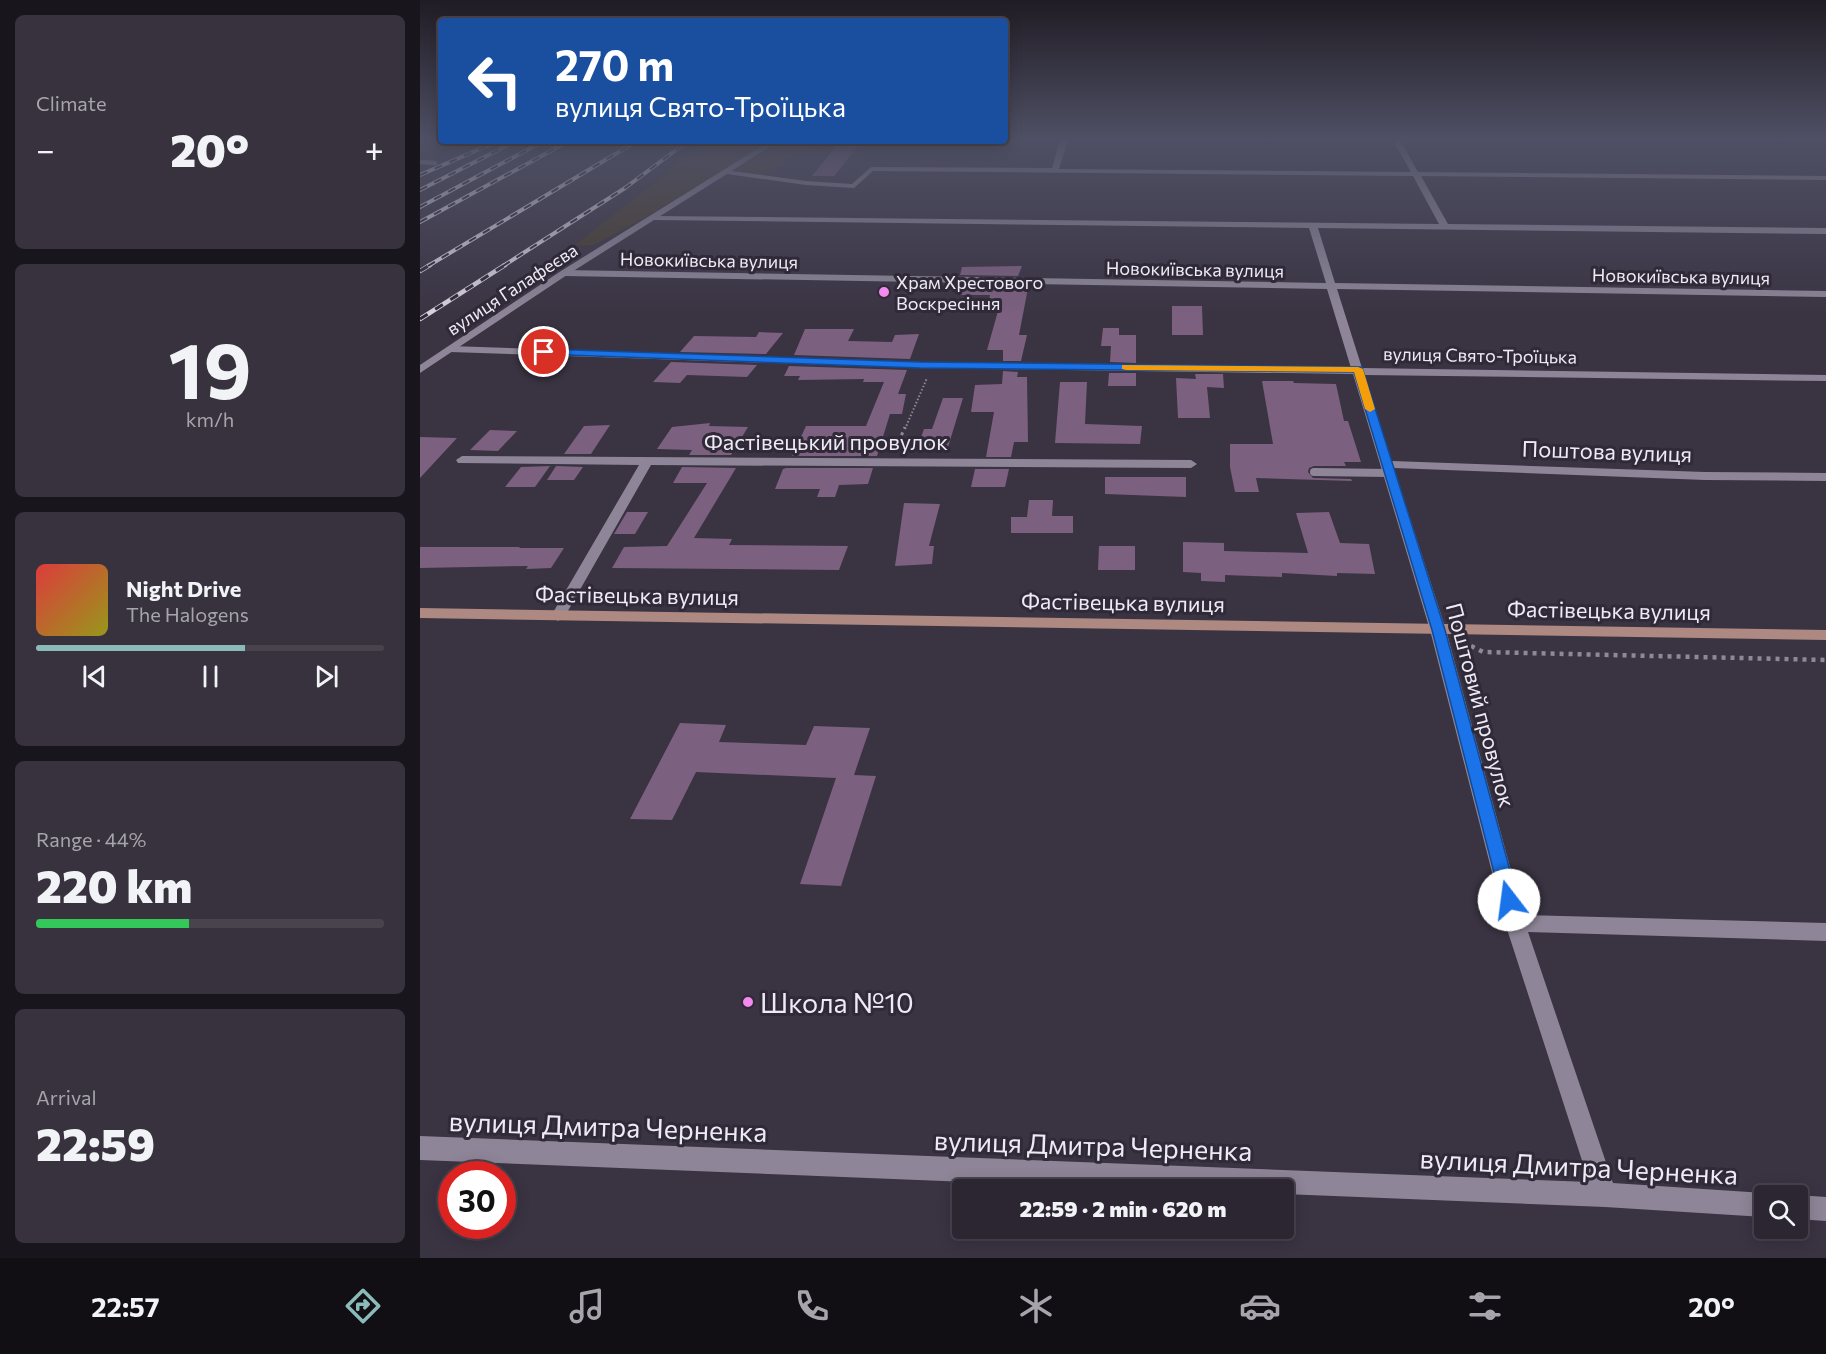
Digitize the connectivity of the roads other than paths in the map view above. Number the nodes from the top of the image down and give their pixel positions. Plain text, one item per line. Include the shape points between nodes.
1 (685, 199) edge
2 (1429, 199) edge
3 (654, 218) junction
4 (1313, 227) junction
5 (1444, 227) junction
6 (1826, 231) edge
7 (564, 273) junction
8 (1331, 288) junction
9 (1826, 294) edge
10 (450, 349) junction
11 (1358, 369) junction
12 (420, 370) edge
13 (1826, 378) edge
14 (462, 460) dead end
15 (647, 461) junction
16 (1191, 464) dead end
17 (1388, 469) junction
18 (1314, 472) dead end
19 (1826, 477) edge
20 (420, 613) edge
21 (558, 616) junction
22 (1438, 630) junction
23 (1826, 635) edge
24 (1515, 923) junction
25 (1826, 932) edge
26 (420, 1148) edge
27 (1605, 1195) junction
28 (1754, 1204) edge
29 (1808, 1208) edge
30 (1826, 1209) edge

1 - 3 street, вулиця Галафеєва
2 - 5 street
3 - 4 street
3 - 7 street, вулиця Галафеєва
4 - 5 street
4 - 8 street, Поштовий провулок
5 - 6 street
7 - 8 street, Новокиївська вулиця
7 - 10 street, вулиця Галафеєва
8 - 9 street, Новокиївська вулиця
8 - 11 street, Поштовий провулок
10 - 11 street, вулиця Свято-Троїцька via 933,365
10 - 12 street, вулиця Галафеєва
11 - 13 street, вулиця Свято-Троїцька
11 - 17 street, Поштовий провулок
14 - 15 street, Фастівецький провулок
15 - 16 street, Фастівецький провулок
15 - 21 street
17 - 18 lane
17 - 19 street, Поштова вулиця
17 - 22 street, Поштовий провулок
20 - 21 main road, Фастівецька вулиця
21 - 22 main road, Фастівецька вулиця
22 - 23 main road, Фастівецька вулиця
22 - 24 street, Поштовий провулок
24 - 25 street
24 - 27 street, Поштовий провулок
26 - 27 street, вулиця Дмитра Черненка
27 - 28 street, вулиця Дмитра Черненка
29 - 30 street

